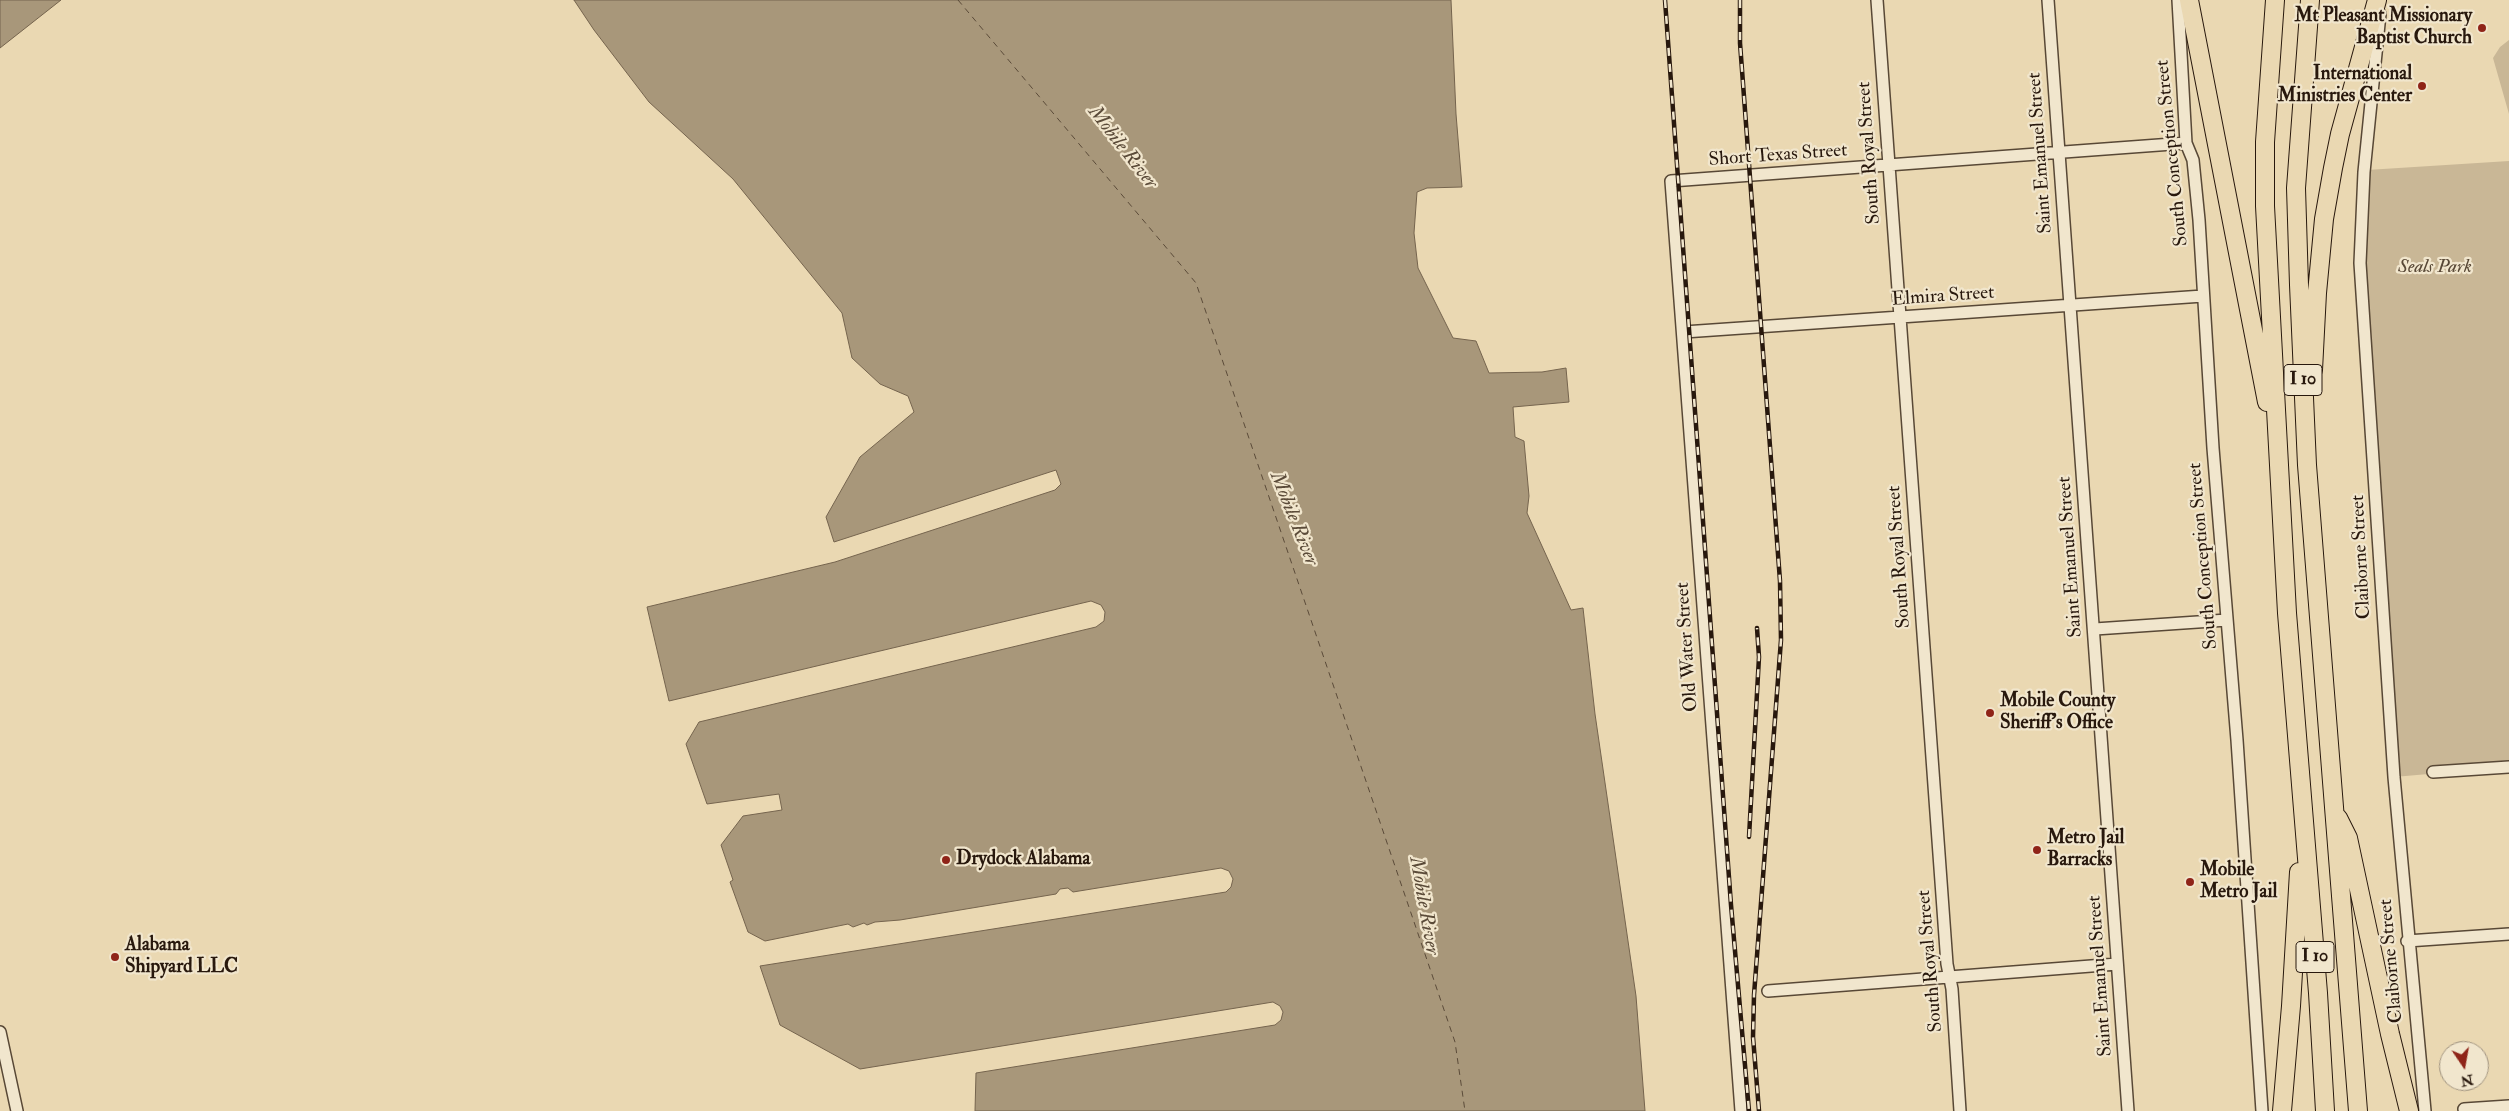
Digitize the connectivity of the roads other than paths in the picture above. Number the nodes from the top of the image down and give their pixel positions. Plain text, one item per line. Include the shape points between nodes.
1 (1877, 0) edge
2 (2048, 0) edge
3 (2178, 0) edge
4 (2189, 0) edge
5 (2275, 0) edge
6 (2310, 0) edge
7 (2377, 0) edge
8 (2381, 0) edge
9 (2186, 143) junction
10 (2059, 152) junction
11 (1889, 165) junction
12 (1671, 181) joint
13 (2203, 296) junction
14 (2070, 305) junction
15 (1900, 317) junction
16 (1684, 332) junction
17 (2278, 456) junction
18 (2308, 465) junction
19 (2227, 620) junction
20 (2095, 630) junction
21 (2509, 767) edge
22 (2433, 772) dead end
23 (2302, 804) junction
24 (2333, 806) junction
25 (2509, 934) edge
26 (2407, 941) junction
27 (2118, 964) junction
28 (1949, 977) junction
29 (1768, 991) dead end
30 (0, 1032) edge
31 (2509, 1106) edge
32 (2464, 1109) dead end
33 (17, 1111) edge
34 (1741, 1111) edge
35 (1960, 1111) edge
36 (2128, 1111) edge
37 (2262, 1111) edge
38 (2282, 1111) edge
39 (2325, 1111) edge
40 (2358, 1111) edge
41 (2409, 1111) edge
42 (2425, 1111) edge

1 - 11 street, South Royal Street
2 - 10 street, Saint Emanuel Street
3 - 9 street, South Conception Street
4 - 17 highway
5 - 17 highway, I 10 via 2265,142 2265,206
6 - 18 highway, I 10 via 2296,188
7 - 18 highway via 2340,134 2324,219
8 - 26 street, Claiborne Street via 2363,190 2360,263
9 - 10 street, Short Texas Street
9 - 13 street, South Conception Street via 2193,160
10 - 11 street, Short Texas Street
10 - 14 street, Saint Emanuel Street
11 - 12 street, Short Texas Street
11 - 15 street, South Royal Street
12 - 16 street, Old Water Street
13 - 14 street, Elmira Street
13 - 19 street, South Conception Street
14 - 15 street, Elmira Street
14 - 20 street, Saint Emanuel Street
15 - 16 street, Elmira Street
15 - 28 street, South Royal Street
16 - 34 street, Old Water Street
17 - 23 highway, I 10
18 - 24 highway, I 10
19 - 20 street
19 - 37 street, South Conception Street
20 - 27 street, Saint Emanuel Street
21 - 22 street
23 - 38 highway
23 - 39 highway, I 10
24 - 40 highway, I 10
24 - 41 highway via 2348,838
25 - 26 street
26 - 42 street, Claiborne Street
27 - 28 street
27 - 36 street, Saint Emanuel Street
28 - 29 street
28 - 35 street, South Royal Street
30 - 33 street
31 - 32 street

